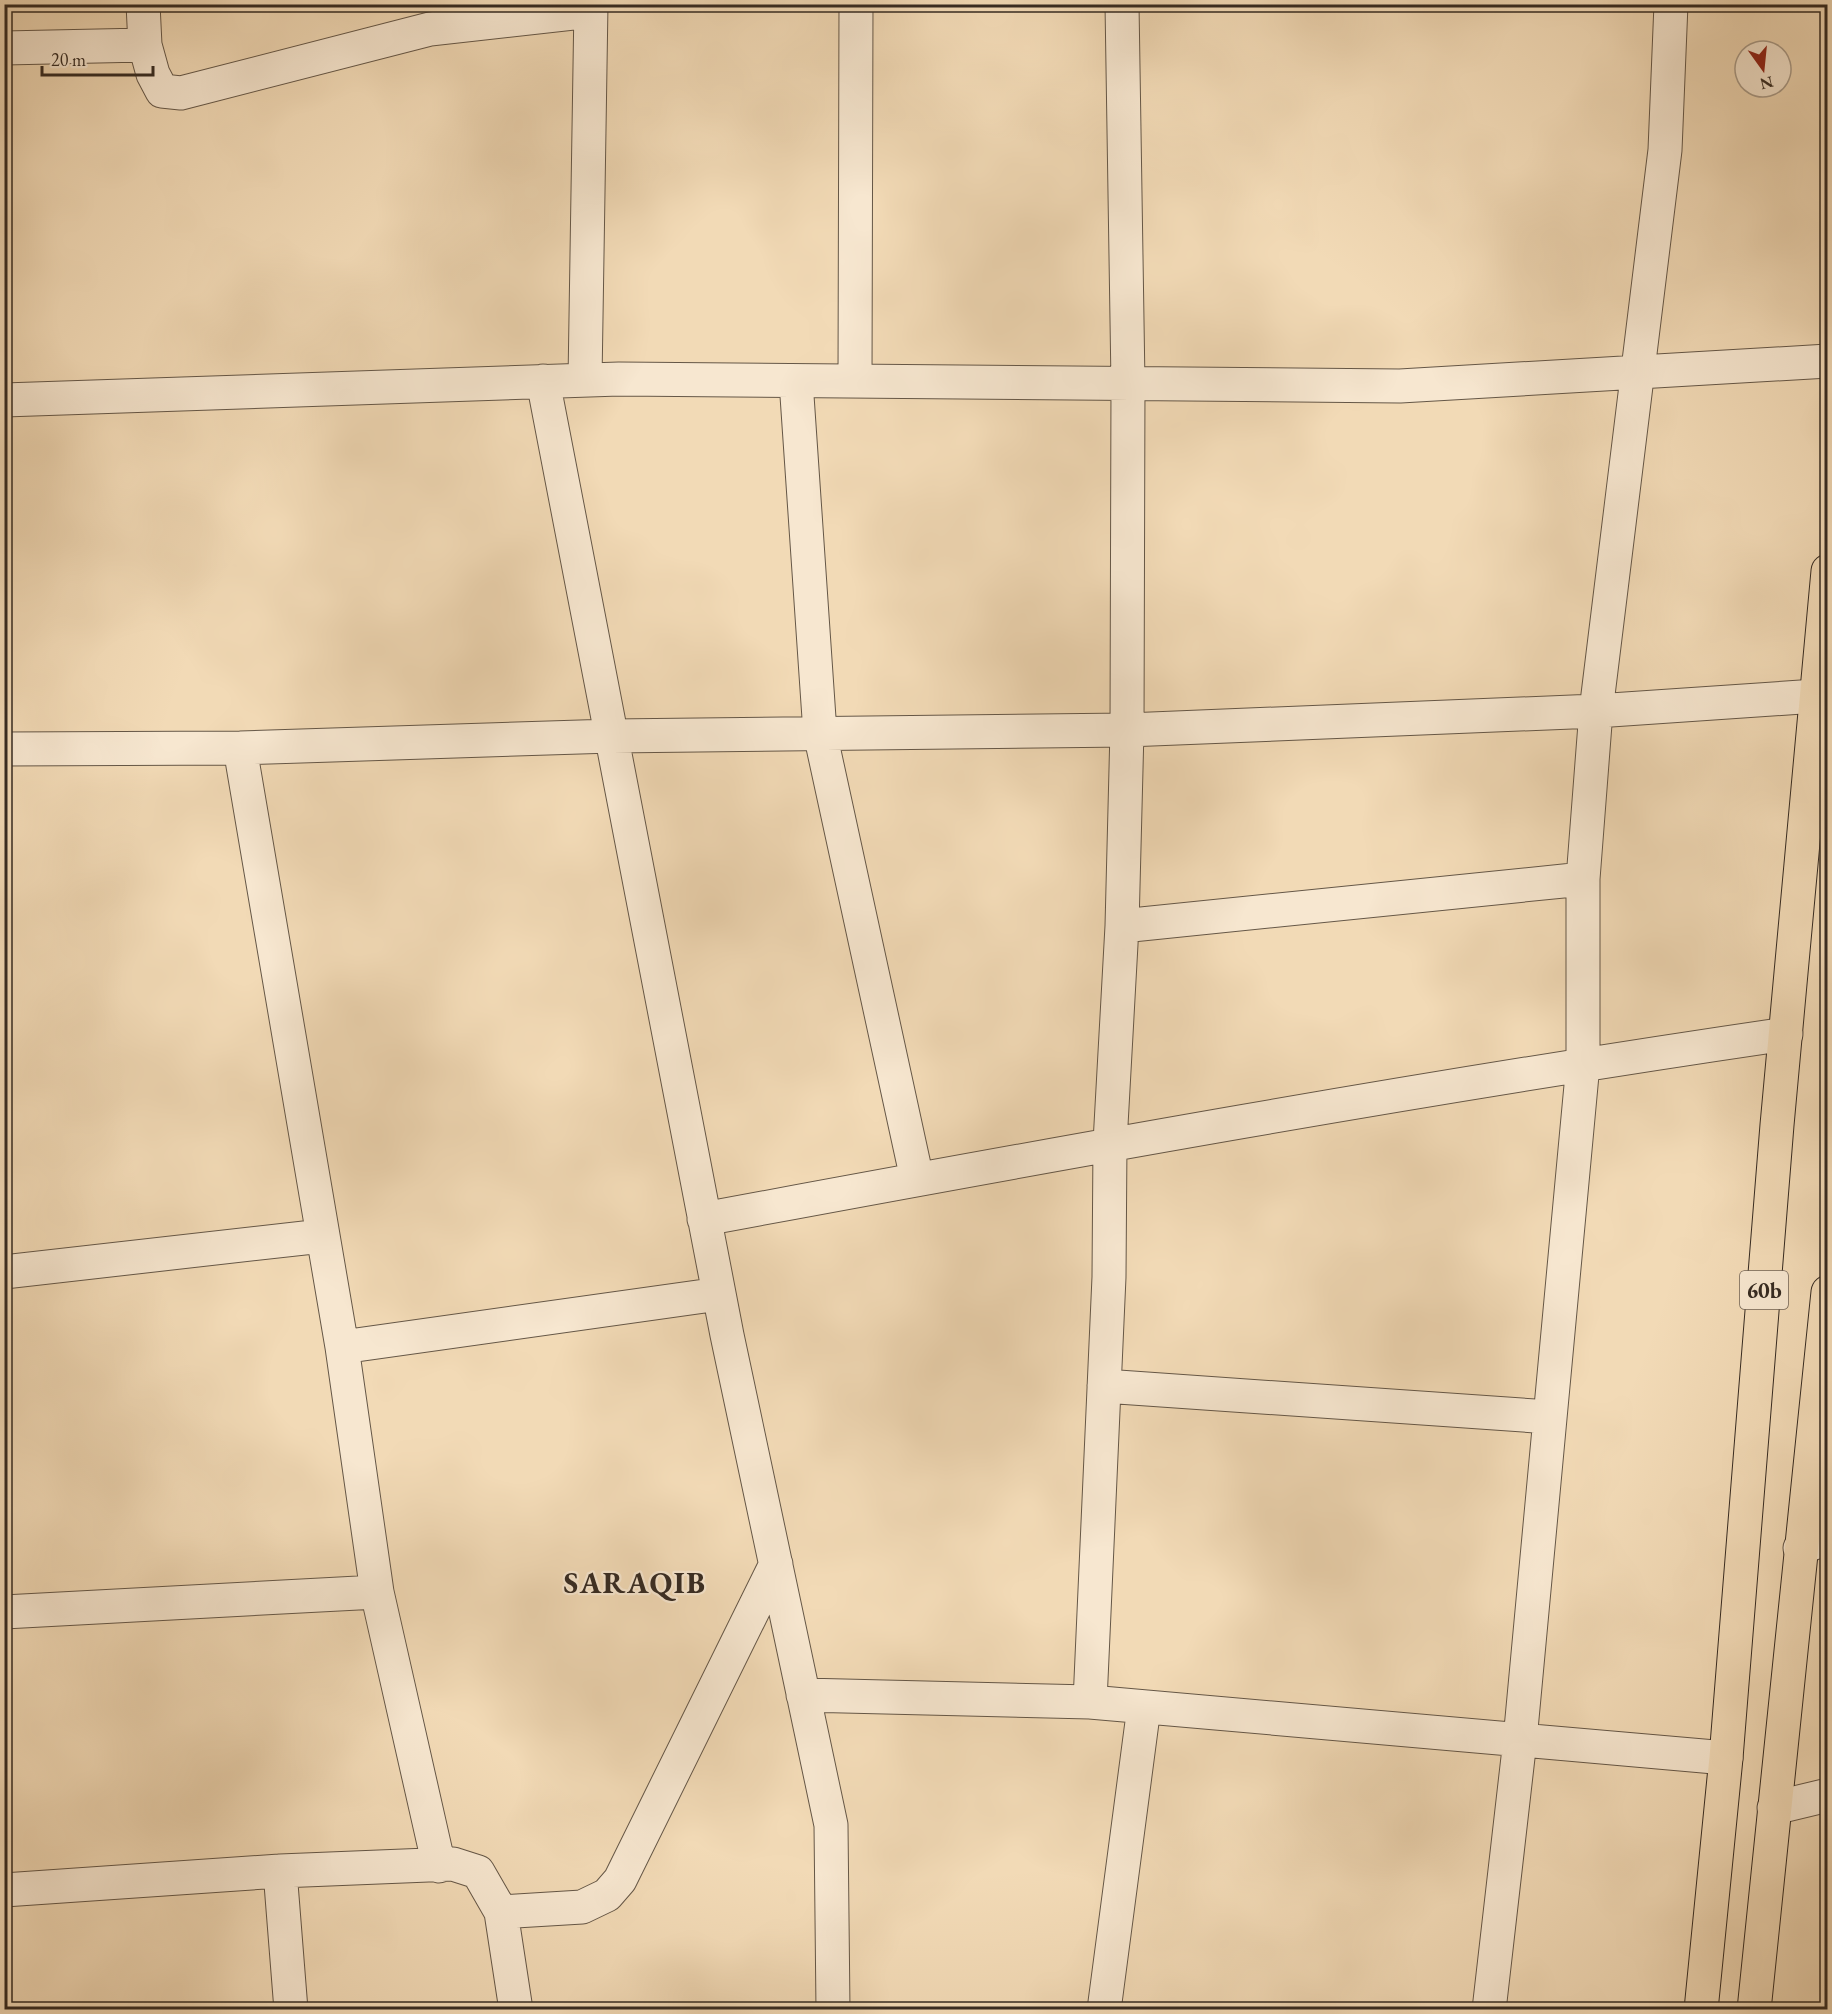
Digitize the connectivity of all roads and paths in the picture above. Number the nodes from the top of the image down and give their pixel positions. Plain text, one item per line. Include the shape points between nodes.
1 (143, 4) edge
2 (856, 4) edge
3 (1122, 4) edge
4 (1671, 4) edge
5 (591, 8) edge
6 (430, 17) edge
7 (145, 45) junction
8 (4, 48) edge
9 (1827, 361) edge
10 (1636, 373) junction
11 (585, 380) junction
12 (543, 381) junction
13 (796, 381) junction
14 (855, 381) junction
15 (1128, 383) junction
16 (4, 400) edge
17 (1827, 571) edge
18 (1816, 696) junction
19 (1596, 711) junction
20 (1127, 730) junction
21 (820, 734) junction
22 (612, 736) junction
23 (240, 748) junction
24 (4, 750) edge
25 (1583, 879) junction
26 (1122, 926) junction
27 (1786, 1035) junction
28 (1582, 1064) junction
29 (1110, 1143) junction
30 (917, 1179) junction
31 (704, 1219) junction
32 (322, 1236) junction
33 (4, 1272) edge
34 (1827, 1292) edge
35 (719, 1294) junction
36 (342, 1347) junction
37 (1104, 1386) junction
38 (1550, 1417) junction
39 (1814, 1543) edge
40 (776, 1564) junction
41 (377, 1592) junction
42 (4, 1612) edge
43 (803, 1695) junction
44 (1090, 1702) junction
45 (1144, 1707) junction
46 (1520, 1740) junction
47 (1726, 1758) junction
48 (1827, 1795) edge
49 (1774, 1808) junction
50 (439, 1866) junction
51 (280, 1871) junction
52 (4, 1890) edge
53 (501, 1912) junction
54 (291, 2010) edge
55 (516, 2010) edge
56 (833, 2010) edge
57 (1104, 2010) edge
58 (1489, 2010) edge
59 (1701, 2010) edge
60 (1754, 2010) edge

1 - 7 street
2 - 14 street
3 - 15 street
4 - 10 street via 1665,150
5 - 6 street
5 - 11 street
6 - 7 street via 181,93 162,91
7 - 8 street
9 - 10 street
10 - 15 street via 1400,386
10 - 19 street
11 - 12 street
11 - 13 street
12 - 16 street
12 - 22 street
13 - 14 street
13 - 21 street
14 - 15 street
15 - 20 street
17 - 18 main road, 60b
18 - 19 street
18 - 27 main road, 60b
19 - 20 street
19 - 25 street
20 - 21 street
20 - 26 street
21 - 22 street
21 - 30 street
22 - 23 street
22 - 31 street
23 - 24 street
23 - 32 street
25 - 26 street
25 - 28 street
26 - 29 street
27 - 28 street
27 - 47 main road, 60b
28 - 29 street
28 - 38 street
29 - 30 street
29 - 37 street
30 - 31 street
31 - 35 street
32 - 33 street
32 - 36 street
34 - 39 main road
35 - 36 street
35 - 40 street
36 - 41 street
37 - 38 street
37 - 44 street
38 - 46 street
39 - 49 main road
40 - 43 street
40 - 53 street via 620,1880 607,1895 582,1907
41 - 42 street
41 - 50 street
43 - 44 street
43 - 56 street via 831,1824
44 - 45 street
45 - 46 street
45 - 57 street
46 - 47 street
46 - 58 street
47 - 59 main road, 60b
48 - 49 street
49 - 60 main road
50 - 51 street
50 - 53 street via 453,1864 478,1872
51 - 52 street
51 - 54 street
53 - 55 street

